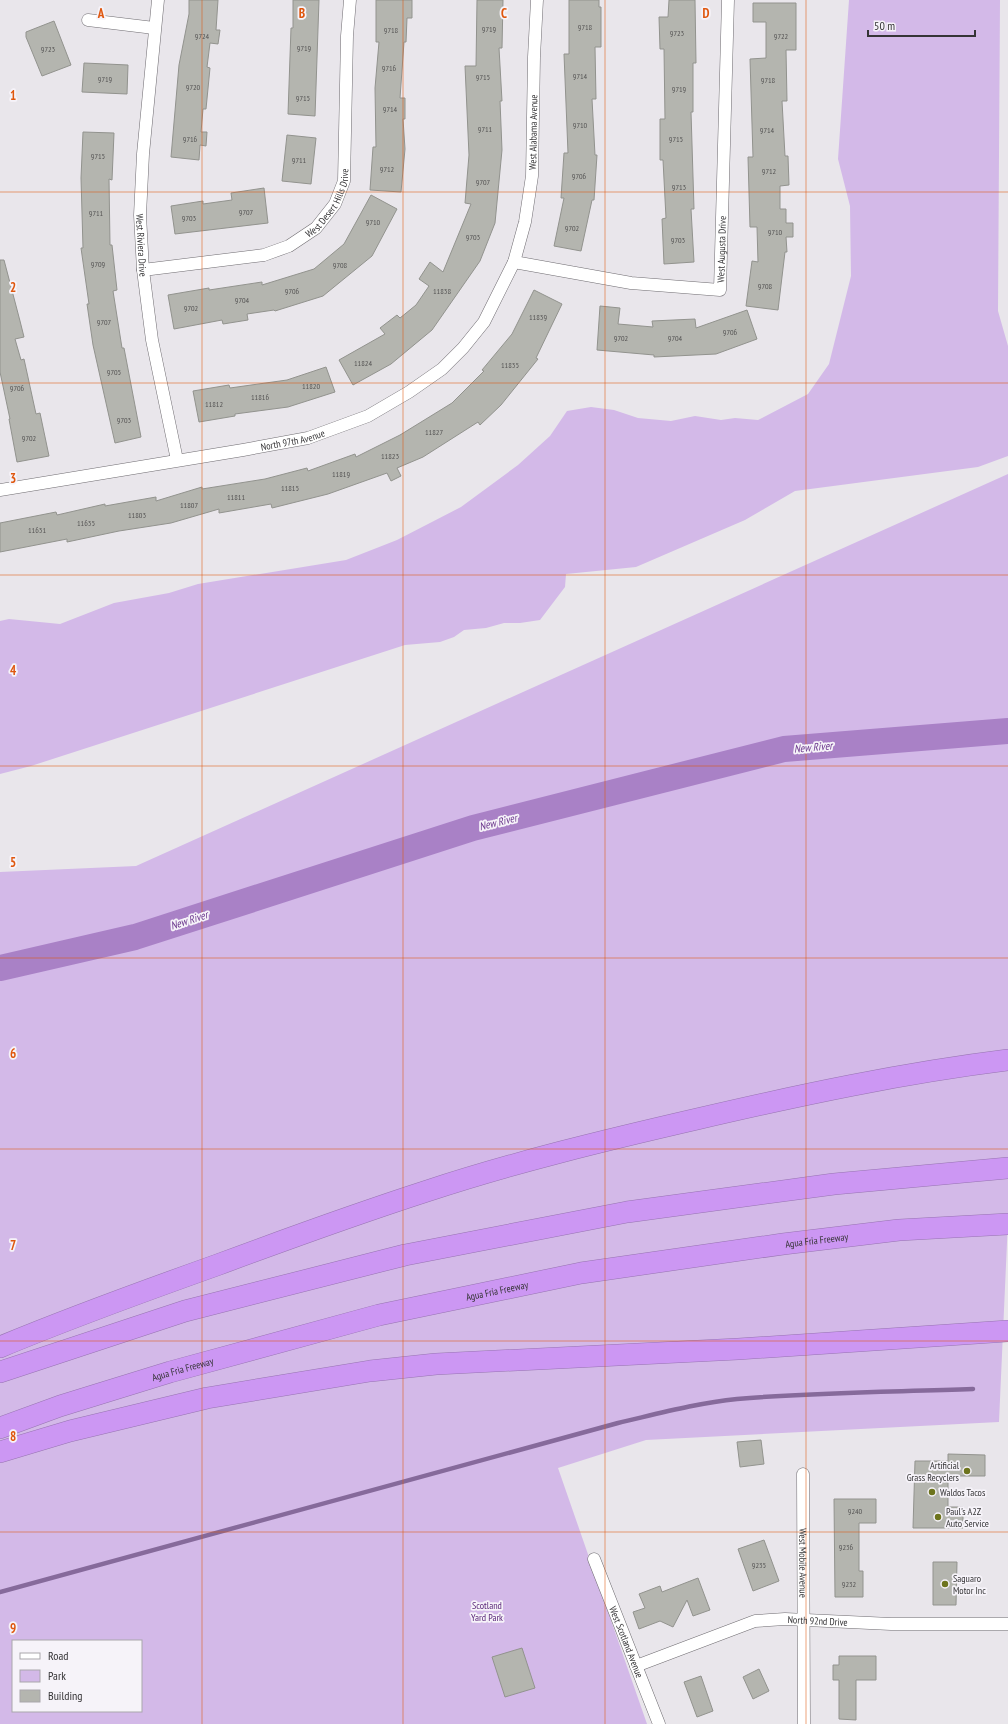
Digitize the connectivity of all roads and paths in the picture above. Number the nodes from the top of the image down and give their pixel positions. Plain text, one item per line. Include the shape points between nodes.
1 (158, 0) edge
2 (350, 0) edge
3 (537, 0) edge
4 (728, 0) edge
5 (88, 20) dead end
6 (154, 28) junction
7 (514, 262) junction
8 (143, 270) junction
9 (177, 460) junction
10 (0, 490) edge
11 (1008, 1060) edge
12 (1008, 1168) edge
13 (1008, 1224) edge
14 (1008, 1332) edge
15 (0, 1347) edge
16 (0, 1372) edge
17 (0, 1428) edge
18 (0, 1452) edge
19 (803, 1474) dead end
20 (594, 1559) dead end
21 (804, 1620) junction
22 (1008, 1624) edge
23 (636, 1666) junction
24 (659, 1724) edge
25 (804, 1724) edge

1 - 6 street, West Riviera Drive
2 - 8 street, West Desert Hills Drive via 344,181 335,204 316,228 283,248 264,255
3 - 7 street, West Alabama Avenue via 532,176 525,222
4 - 7 street, West Augusta Drive via 720,290 632,283
5 - 6 street
6 - 8 street, West Riviera Drive via 140,215
7 - 9 street, North 97th Avenue via 484,322 463,348 442,369 382,408 368,416 308,438
8 - 9 street, West Riviera Drive via 152,340
9 - 10 street, North 97th Avenue
11 - 15 highway via 881,1080 760,1104 607,1139 536,1159 342,1219 69,1318
12 - 16 highway via 834,1184 627,1212 406,1254 185,1311
13 - 17 highway, Agua Fria Freeway via 899,1230 581,1273 379,1315 170,1372 60,1406
14 - 18 highway via 436,1364 370,1370 207,1398 70,1431
19 - 21 street, West Mobile Avenue
20 - 23 street, West Scotland Avenue
21 - 22 street, North 92nd Drive via 891,1624
21 - 23 street, North 92nd Drive via 785,1618 755,1622
21 - 25 street, West Mobile Avenue
23 - 24 street, West Scotland Avenue

